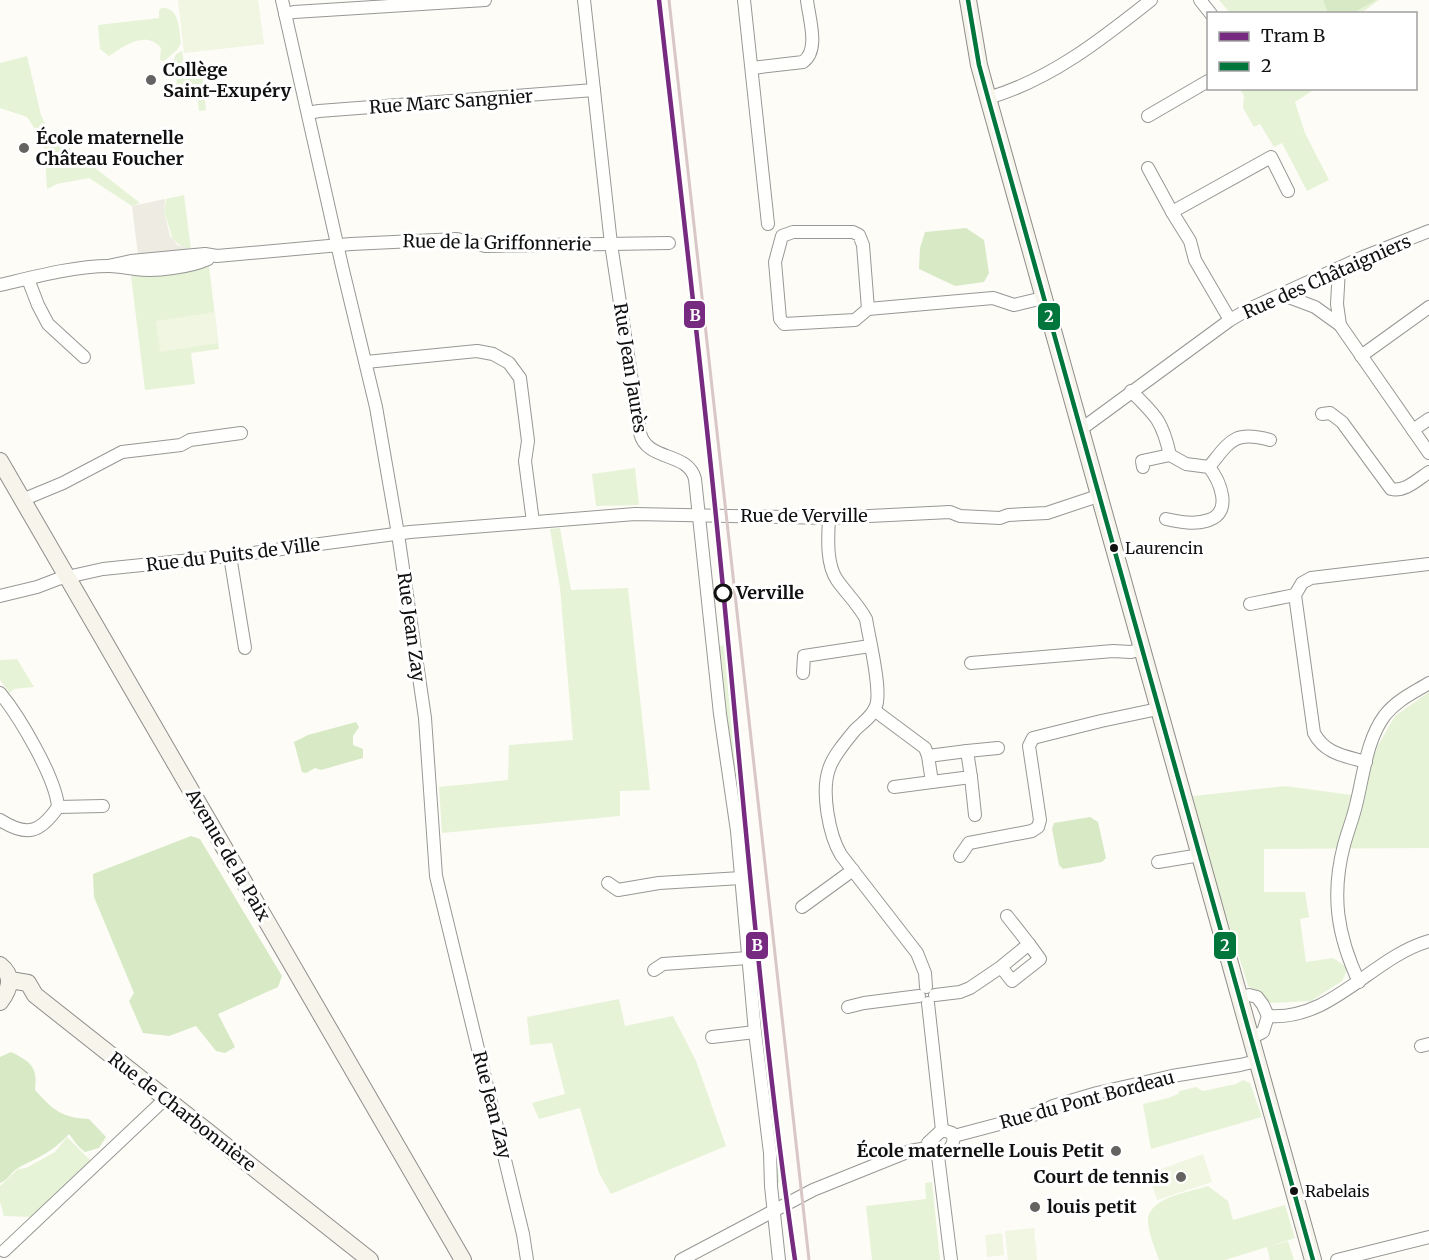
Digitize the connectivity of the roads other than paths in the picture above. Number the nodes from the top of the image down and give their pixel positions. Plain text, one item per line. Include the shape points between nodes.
1 (282, 0) edge
2 (485, 0) edge
3 (584, 0) edge
4 (744, 0) edge
5 (807, 0) edge
6 (968, 0) edge
7 (1151, 0) edge
8 (1200, 0) edge
9 (1209, 12) edge
10 (285, 14) junction
11 (752, 68) junction
12 (1207, 82) edge
13 (594, 90) junction
14 (988, 98) junction
15 (308, 113) junction
16 (1148, 116) dead end
17 (1148, 168) dead end
18 (1288, 191) dead end
19 (1172, 212) junction
20 (768, 224) dead end
21 (1429, 231) edge
22 (669, 243) dead end
23 (611, 244) junction
24 (338, 246) junction
25 (1339, 269) junction
26 (28, 279) junction
27 (0, 285) edge
28 (1283, 295) junction
29 (1043, 298) junction
30 (1429, 307) edge
31 (868, 309) junction
32 (1230, 320) junction
33 (1340, 325) junction
34 (1360, 356) junction
35 (84, 357) dead end
36 (366, 362) junction
37 (1131, 391) junction
38 (1322, 414) dead end
39 (1429, 419) edge
40 (1080, 430) junction
41 (1413, 430) junction
42 (241, 433) dead end
43 (1270, 440) dead end
44 (1429, 453) edge
45 (1170, 455) junction
46 (0, 461) edge
47 (1143, 467) dead end
48 (1209, 467) junction
49 (1429, 472) edge
50 (1098, 496) junction
51 (22, 500) junction
52 (699, 515) junction
53 (829, 518) junction
54 (1166, 519) dead end
55 (532, 522) junction
56 (398, 534) junction
57 (230, 556) junction
58 (1429, 564) edge
59 (68, 577) junction
60 (1295, 595) junction
61 (0, 596) edge
62 (1250, 604) dead end
63 (870, 646) junction
64 (245, 648) dead end
65 (1142, 649) junction
66 (971, 663) dead end
67 (803, 673) dead end
68 (1429, 683) edge
69 (0, 693) edge
70 (1158, 709) junction
71 (874, 710) junction
72 (998, 748) dead end
73 (968, 752) junction
74 (928, 756) junction
75 (1366, 762) junction
76 (970, 777) junction
77 (932, 782) junction
78 (894, 787) dead end
79 (103, 806) dead end
80 (58, 807) junction
81 (975, 815) dead end
82 (0, 820) edge
83 (1200, 855) junction
84 (960, 856) dead end
85 (1158, 862) dead end
86 (853, 870) junction
87 (741, 878) junction
88 (608, 884) dead end
89 (802, 907) dead end
90 (1007, 916) dead end
91 (1429, 941) edge
92 (1029, 944) junction
93 (748, 958) junction
94 (0, 965) edge
95 (1001, 967) junction
96 (654, 970) dead end
97 (10, 980) junction
98 (1359, 981) junction
99 (927, 995) junction
100 (1240, 997) junction
101 (0, 1002) edge
102 (848, 1007) dead end
103 (1268, 1016) junction
104 (755, 1032) junction
105 (712, 1037) dead end
106 (1251, 1038) junction
107 (1257, 1061) junction
108 (165, 1099) junction
109 (942, 1130) junction
110 (954, 1136) junction
111 (927, 1148) junction
112 (938, 1156) junction
113 (773, 1211) junction
114 (1429, 1237) edge
115 (4, 1251) dead end
116 (459, 1256) edge
117 (527, 1258) edge
118 (369, 1260) edge
119 (681, 1260) edge
120 (779, 1260) edge
121 (951, 1260) edge
122 (1313, 1260) edge
123 (1337, 1260) edge

1 - 10 street, Rue Jean Zay
2 - 10 street
3 - 13 street, Rue Jean Jaurès
4 - 11 street
5 - 11 street via 813,49 809,58 803,63
6 - 14 main road
7 - 14 street via 1086,51
8 - 9 street
10 - 15 street, Rue Jean Zay
11 - 20 street
12 - 16 street
13 - 15 street, Rue Marc Sangnier
13 - 23 street, Rue Jean Jaurès
14 - 29 main road
15 - 24 street, Rue Jean Zay
17 - 19 street
18 - 19 street via 1271,157
19 - 32 street
21 - 25 street, Rue des Châtaigniers
22 - 23 street, Rue de la Griffonnerie
23 - 24 street, Rue de la Griffonnerie via 485,246 457,239
23 - 52 street, Rue Jean Jaurès via 641,440 650,449 691,469
24 - 26 street, Rue de la Griffonnerie via 131,261
24 - 36 street, Rue Jean Zay
25 - 28 street, Rue des Châtaigniers
25 - 33 street
26 - 27 street, Rue de la Griffonnerie
26 - 35 street via 48,324
28 - 32 street, Rue des Châtaigniers
28 - 33 street via 1315,307
29 - 31 street via 1014,304 993,298
29 - 40 main road
30 - 34 street
31 - 31 street via 855,320 784,324 780,319 775,262 782,236 793,232 859,235
32 - 37 street, Rue des Châtaigniers
33 - 34 street
34 - 41 street
36 - 55 street via 477,351 509,363 520,378
36 - 56 street, Rue Jean Zay
37 - 40 street, Rue des Châtaigniers
37 - 45 street via 1157,417
38 - 49 street via 1330,413 1342,422 1390,489 1405,488
39 - 41 street
40 - 50 main road
41 - 44 street
42 - 51 street via 127,451
43 - 48 street via 1253,435 1230,440
45 - 47 street via 1142,460
45 - 48 street via 1186,464
46 - 51 main road, Avenue de la Paix
48 - 54 street via 1223,494 1217,515 1198,522
50 - 53 street, Rue de Verville via 1055,512 1000,518 950,512
50 - 65 main road
51 - 59 main road, Avenue de la Paix
52 - 53 street, Rue de Verville
52 - 55 street, Rue de Verville via 635,513
52 - 87 street, Rue Jean Jaurès via 712,654
53 - 63 street via 832,570 862,610
55 - 56 street, Rue de Verville
56 - 57 street, Rue du Puits de Ville
56 - 117 street, Rue Jean Zay via 425,718 436,876
57 - 59 street, Rue du Puits de Ville via 103,569
57 - 64 street
58 - 60 street via 1311,578 1302,583
59 - 61 street, Rue du Puits de Ville
59 - 116 main road, Avenue de la Paix
60 - 62 street
60 - 75 street via 1314,734 1329,752
63 - 67 street via 804,656
63 - 71 street via 878,696
65 - 66 street
65 - 70 main road
68 - 75 street via 1401,699 1384,717 1369,745
69 - 80 street via 37,753 57,795
70 - 83 main road
70 - 84 street via 1034,738 1029,746 1038,827 969,843
71 - 74 street via 925,748
71 - 86 street via 833,760 828,775 826,795 832,836
72 - 73 street
73 - 74 street
73 - 76 street
74 - 77 street
75 - 98 street via 1336,886 1341,935
76 - 77 street
76 - 81 street
77 - 78 street
79 - 80 street
80 - 82 street via 44,824 31,830 20,831
83 - 85 street
83 - 100 main road
86 - 89 street
86 - 99 street via 917,953
87 - 88 street via 618,890
87 - 93 street, Rue Jean Jaurès
90 - 92 street
91 - 98 street
92 - 95 street
92 - 95 street via 1040,958 1012,981
93 - 96 street via 663,964
93 - 104 street, Rue Jean Jaurès
94 - 97 main road, Rue de Charbonnière via 7,970
95 - 99 street via 960,992
97 - 101 main road via 8,993
97 - 108 main road, Rue de Charbonnière via 28,983 35,995
98 - 103 street via 1321,1006 1286,1016
99 - 102 street
99 - 109 street
100 - 103 street via 1257,997
100 - 106 main road
103 - 106 street via 1263,1032
104 - 105 street
104 - 113 street, Rue Jean Jaurès
106 - 107 main road
107 - 110 street, Rue du Pont Bordeau via 1097,1093
107 - 122 main road
108 - 115 street via 14,1234
108 - 118 main road, Rue de Charbonnière
109 - 110 street
109 - 111 street
110 - 112 street via 951,1146
111 - 112 street
111 - 113 street via 828,1183
112 - 121 street
113 - 119 street
113 - 120 street, Rue Jean Jaurès
114 - 123 street

